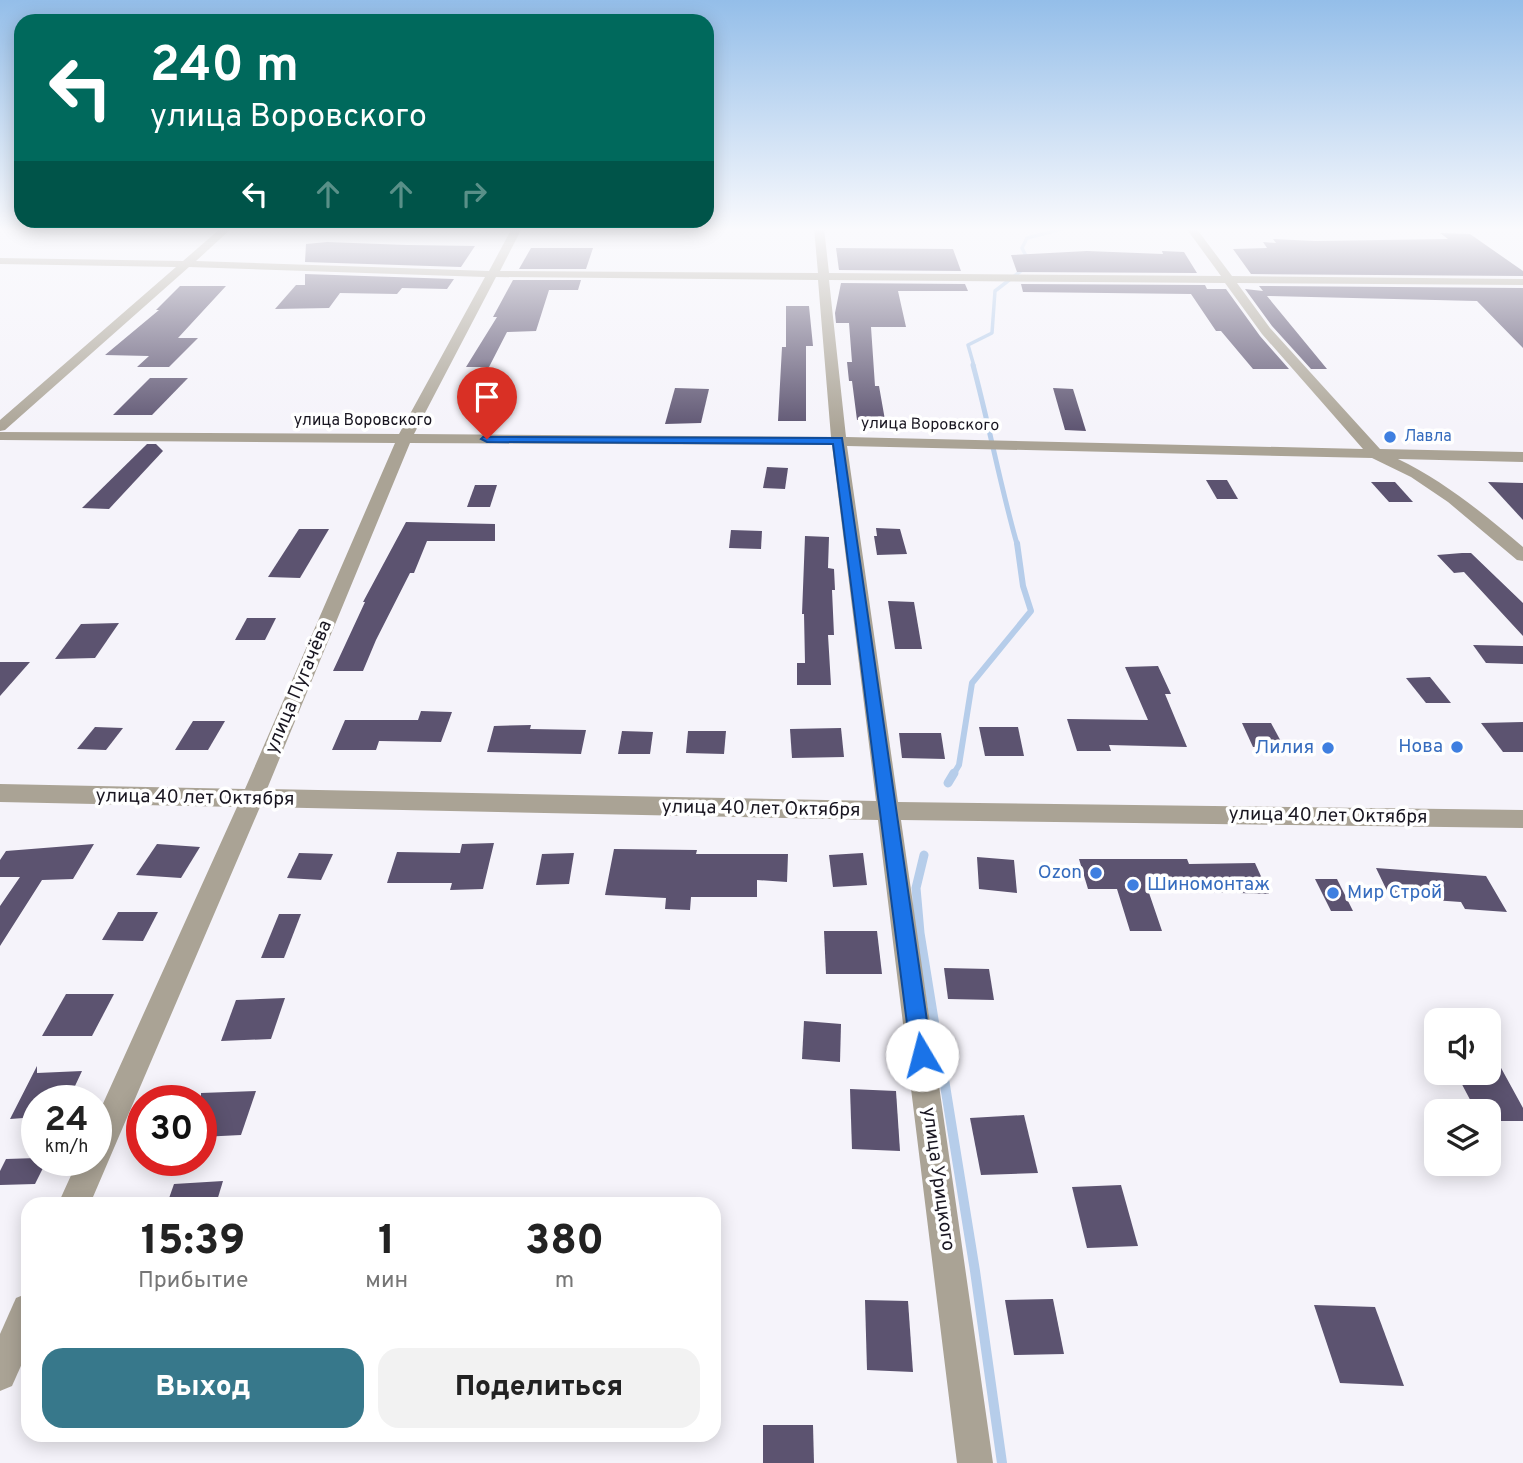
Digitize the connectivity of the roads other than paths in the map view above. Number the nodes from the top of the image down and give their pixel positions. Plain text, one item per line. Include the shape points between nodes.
1 (150, 296) edge
2 (481, 296) edge
3 (827, 296) edge
4 (1241, 296) edge
5 (0, 427) edge
6 (0, 436) edge
7 (404, 439) junction
8 (838, 441) junction
9 (1376, 454) junction
10 (1523, 457) edge
11 (1523, 556) edge
12 (0, 793) edge
13 (252, 799) junction
14 (889, 811) junction
15 (1523, 819) edge
16 (112, 1118) edge
17 (87, 1176) edge
18 (77, 1197) edge
19 (21, 1326) edge
20 (0, 1374) edge
21 (975, 1463) edge

1 - 5 street
2 - 7 street, улица Пугачёва
3 - 8 street, улица Урицкого
4 - 9 street
6 - 7 street, улица Воровского
7 - 8 street, улица Воровского
7 - 13 street, улица Пугачёва
8 - 9 street, улица Воровского
8 - 14 street, улица Урицкого
9 - 10 street, улица Воровского
9 - 11 street via 1432,484
12 - 13 street, улица 40 лет Октября
13 - 14 street, улица 40 лет Октября
13 - 16 street, улица Пугачёва
14 - 15 street, улица 40 лет Октября
14 - 21 street, улица Урицкого
17 - 18 street
19 - 20 street

